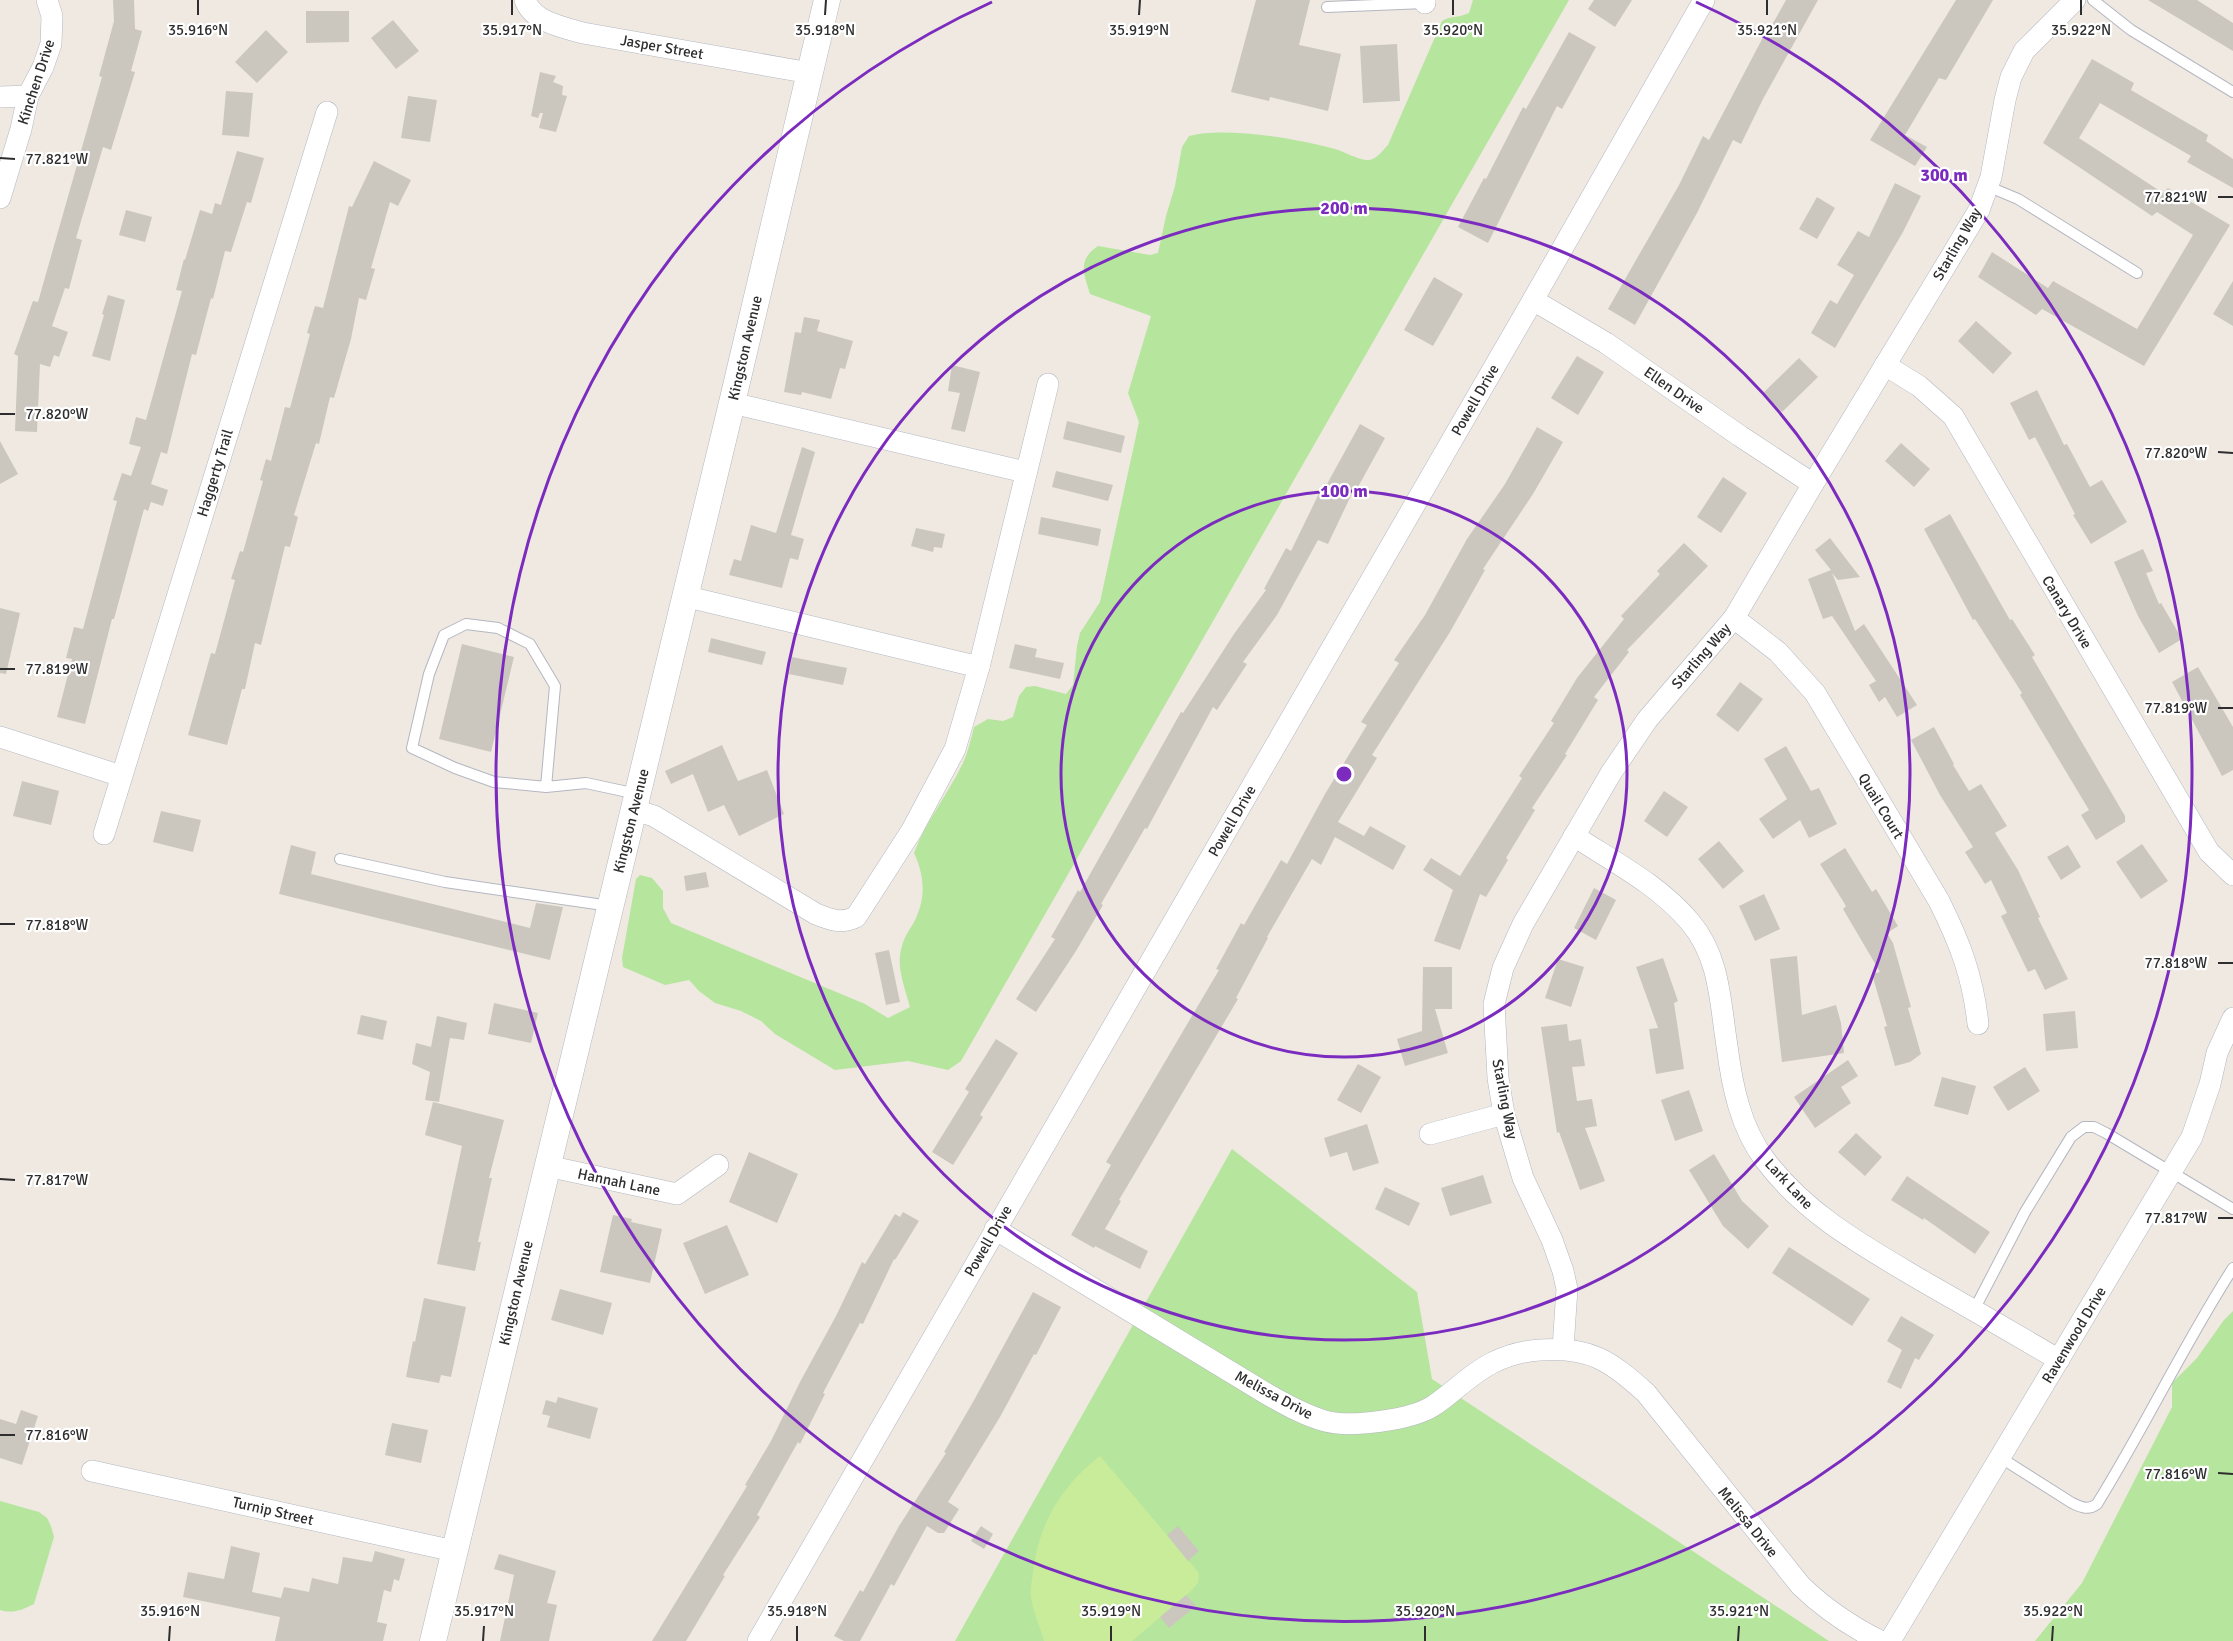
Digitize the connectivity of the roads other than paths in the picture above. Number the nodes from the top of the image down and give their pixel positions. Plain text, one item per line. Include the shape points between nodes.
1 (47, 0) edge
2 (525, 0) edge
3 (827, 0) edge
4 (1704, 0) edge
5 (2075, 0) edge
6 (2093, 0) edge
7 (1425, 2) edge
8 (1327, 7) dead end
9 (810, 74) junction
10 (2233, 92) edge
11 (28, 96) junction
12 (0, 97) edge
13 (327, 112) dead end
14 (1987, 186) junction
15 (0, 198) edge
16 (2137, 273) dead end
17 (1533, 300) junction
18 (1885, 364) junction
19 (1048, 384) dead end
20 (732, 403) junction
21 (1025, 472) junction
22 (1813, 484) junction
23 (684, 596) junction
24 (1734, 618) junction
25 (979, 667) junction
26 (0, 737) edge
27 (122, 776) junction
28 (546, 787) junction
29 (636, 802) junction
30 (104, 834) dead end
31 (1574, 836) junction
32 (340, 859) dead end
33 (2233, 875) edge
34 (610, 906) junction
35 (2233, 1018) edge
36 (1978, 1024) dead end
37 (1504, 1114) junction
38 (1430, 1134) dead end
39 (718, 1165) dead end
40 (547, 1166) junction
41 (2172, 1172) junction
42 (2233, 1209) edge
43 (995, 1229) junction
44 (2233, 1268) edge
45 (1974, 1310) junction
46 (1563, 1348) junction
47 (2059, 1360) junction
48 (2001, 1458) junction
49 (92, 1471) dead end
50 (454, 1551) junction
51 (433, 1641) edge
52 (758, 1641) edge
53 (1880, 1641) edge
54 (1890, 1641) edge

1 - 11 street, Kinchen Drive via 52,16 51,44
2 - 9 street, Jasper Street via 529,10 554,25 573,30
3 - 9 street, Kingston Avenue
4 - 17 street, Powell Drive
5 - 14 street, Starling Way via 2024,51 2012,77
6 - 10 lane via 2131,30
7 - 8 lane
9 - 20 street, Kingston Avenue
11 - 12 street
11 - 15 street, Kinchen Drive
13 - 27 street, Haggerty Trail
14 - 16 lane via 2018,199
14 - 18 street, Starling Way via 1973,220
17 - 22 street, Ellen Drive via 1606,343
17 - 43 street, Powell Drive
18 - 22 street, Starling Way
18 - 33 street, Canary Drive via 1919,386 1953,416 2209,852
19 - 21 street
20 - 21 street
20 - 23 street, Kingston Avenue
21 - 25 street
22 - 24 street, Starling Way
23 - 25 street
23 - 29 street, Kingston Avenue
24 - 31 street, Starling Way via 1647,720
24 - 36 street, Quail Court via 1778,652 1815,693 1956,934 1975,992
25 - 29 street via 955,749 934,791 868,900 856,917 846,921 816,914
26 - 27 street
27 - 30 street, Haggerty Trail
28 - 28 lane via 494,782 412,748 429,674 444,635 466,624 498,627 530,644 555,686
28 - 29 lane via 586,783
29 - 34 street, Kingston Avenue
31 - 37 street, Starling Way via 1522,924 1494,1004
31 - 45 street, Lark Lane via 1666,897 1691,923 1707,948 1719,980 1734,1091 1746,1126 1764,1159 1809,1208 1838,1230
32 - 34 lane via 445,882
34 - 40 street, Kingston Avenue
35 - 41 street, Ravenwood Drive via 2217,1053 2192,1137
37 - 38 street
37 - 46 street, Starling Way via 1523,1178 1563,1271 1567,1289
39 - 40 street, Hannah Lane via 677,1194
40 - 50 street, Kingston Avenue
41 - 42 lane
41 - 45 lane via 2094,1127 2084,1127 2071,1137 2025,1212
41 - 47 street, Ravenwood Drive
43 - 46 street, Melissa Drive via 1298,1412 1328,1422 1397,1419 1432,1407 1491,1363 1520,1351
43 - 52 street, Powell Drive
44 - 48 lane via 2097,1504 2083,1508 2072,1503
45 - 47 street, Lark Lane
46 - 53 street, Melissa Drive via 1591,1354 1610,1364 1646,1393 1801,1586 1825,1608
47 - 48 street, Ravenwood Drive
48 - 54 street, Ravenwood Drive
49 - 50 street, Turnip Street
50 - 51 street, Kingston Avenue

